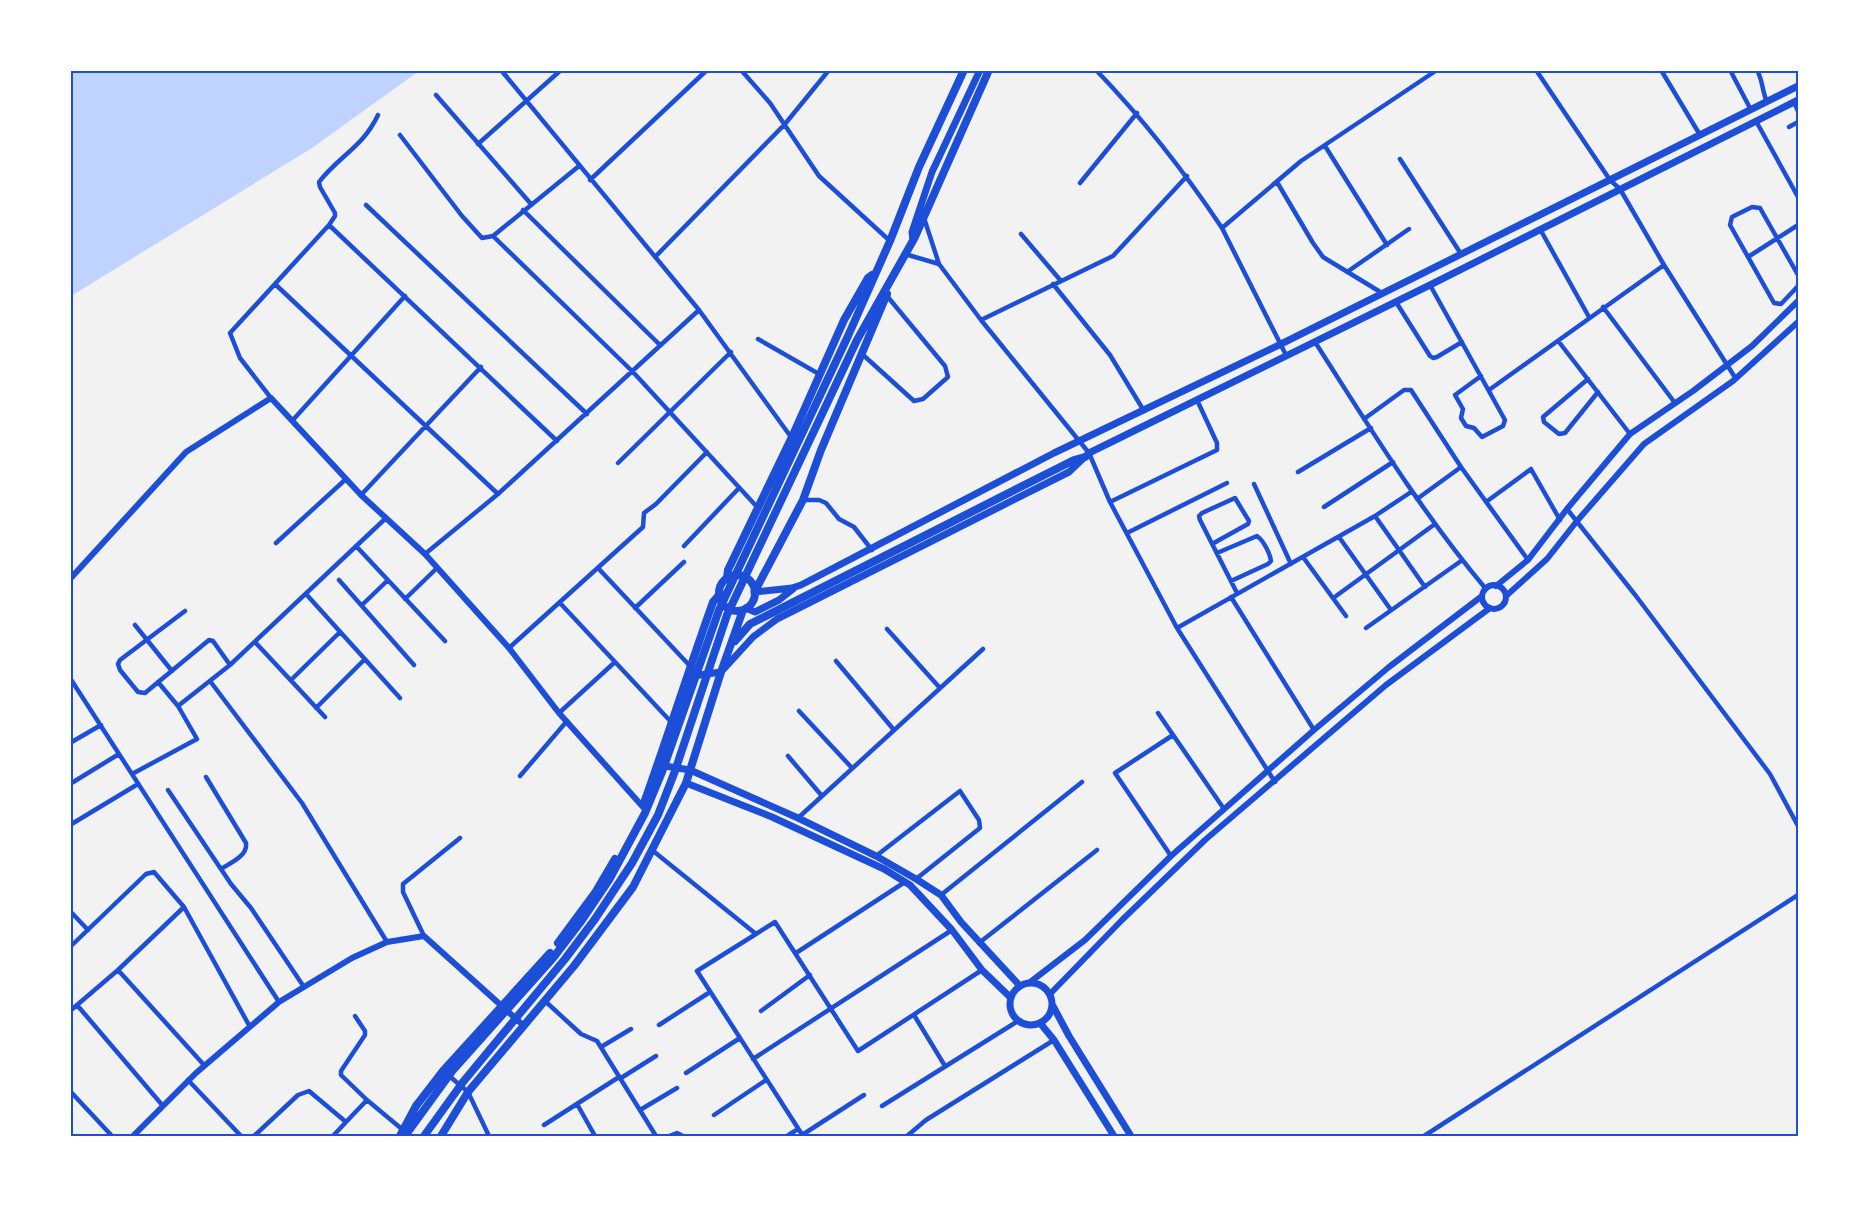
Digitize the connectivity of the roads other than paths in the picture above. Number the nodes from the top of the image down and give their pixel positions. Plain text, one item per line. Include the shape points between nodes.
1 (501, 70) edge
2 (561, 70) edge
3 (707, 70) edge
4 (741, 70) edge
5 (829, 70) edge
6 (964, 70) edge
7 (980, 70) edge
8 (989, 70) edge
9 (1096, 70) edge
10 (1422, 70) edge
11 (1437, 70) edge
12 (1536, 70) edge
13 (1661, 70) edge
14 (1730, 70) edge
15 (1757, 70) edge
16 (1426, 77) junction
17 (1798, 86) edge
18 (436, 95) dead end
19 (527, 101) junction
20 (1796, 101) edge
21 (1767, 102) junction
22 (1751, 110) junction
23 (1798, 111) edge
24 (1137, 112) junction
25 (378, 115) dead end
26 (1756, 121) junction
27 (1798, 122) edge
28 (784, 124) junction
29 (1789, 128) dead end
30 (400, 135) dead end
31 (1700, 135) junction
32 (478, 144) junction
33 (1326, 146) junction
34 (1400, 159) dead end
35 (579, 166) junction
36 (1187, 176) junction
37 (590, 180) junction
38 (1610, 180) junction
39 (1277, 182) junction
40 (1080, 183) dead end
41 (1620, 189) junction
42 (1798, 197) edge
43 (531, 204) junction
44 (366, 205) dead end
45 (523, 210) junction
46 (924, 218) junction
47 (329, 225) junction
48 (1798, 225) edge
49 (1222, 228) junction
50 (1409, 229) dead end
51 (1540, 229) junction
52 (1021, 234) dead end
53 (493, 236) junction
54 (1778, 239) junction
55 (913, 240) junction
56 (890, 241) junction
57 (1387, 244) junction
58 (906, 254) junction
59 (1461, 254) junction
60 (655, 257) junction
61 (1748, 257) junction
62 (939, 264) junction
63 (899, 265) junction
64 (1664, 265) junction
65 (876, 272) junction
66 (1347, 272) junction
67 (1798, 275) edge
68 (1060, 281) junction
69 (275, 284) junction
70 (1053, 284) junction
71 (1430, 285) junction
72 (1798, 286) edge
73 (1382, 293) junction
74 (405, 296) junction
75 (887, 296) junction
76 (1798, 301) edge
77 (1396, 302) junction
78 (1603, 307) junction
79 (699, 310) junction
80 (1589, 317) junction
81 (981, 320) junction
82 (1798, 322) edge
83 (758, 339) dead end
84 (1315, 342) junction
85 (1462, 342) junction
86 (1559, 342) junction
87 (1281, 344) junction
88 (660, 345) junction
89 (731, 352) junction
90 (862, 354) junction
91 (1286, 355) junction
92 (351, 356) junction
93 (1726, 366) junction
94 (481, 367) junction
95 (633, 372) junction
96 (819, 374) junction
97 (1481, 376) junction
98 (1588, 379) junction
99 (1736, 379) junction
100 (1489, 390) junction
101 (1598, 392) junction
102 (270, 398) junction
103 (1197, 399) junction
104 (1675, 403) junction
105 (1144, 411) junction
106 (670, 412) junction
107 (587, 414) junction
108 (1364, 419) junction
109 (292, 421) junction
110 (426, 426) junction
111 (1371, 428) junction
112 (1630, 434) junction
113 (792, 437) junction
114 (557, 441) junction
115 (1080, 442) junction
116 (821, 450) junction
117 (707, 452) junction
118 (1087, 455) junction
119 (1393, 462) junction
120 (618, 463) dead end
121 (1461, 467) junction
122 (1298, 472) dead end
123 (346, 480) junction
124 (1227, 483) dead end
125 (1254, 484) dead end
126 (739, 488) junction
127 (1412, 492) junction
128 (498, 494) junction
129 (361, 495) junction
130 (1417, 499) junction
131 (803, 500) junction
132 (1110, 502) junction
133 (1486, 502) junction
134 (1324, 507) dead end
135 (758, 508) junction
136 (1567, 509) junction
137 (1375, 516) junction
138 (386, 518) junction
139 (1560, 520) junction
140 (1577, 521) junction
141 (1435, 524) junction
142 (1127, 533) junction
143 (1339, 537) junction
144 (276, 543) dead end
145 (1212, 544) junction
146 (356, 546) junction
147 (684, 546) dead end
148 (872, 550) junction
149 (1399, 550) junction
150 (1217, 553) junction
151 (425, 554) junction
152 (1303, 557) junction
153 (1528, 560) junction
154 (1461, 561) junction
155 (684, 562) dead end
156 (1291, 564) junction
157 (437, 568) junction
158 (598, 568) junction
159 (1366, 574) junction
160 (727, 578) junction
161 (70, 579) edge
162 (339, 580) dead end
163 (387, 580) junction
164 (1231, 581) junction
165 (1425, 586) junction
166 (1496, 586) junction
167 (795, 587) junction
168 (754, 591) junction
169 (1484, 592) junction
170 (1238, 593) junction
171 (306, 594) junction
172 (719, 595) junction
173 (1336, 596) dead end
174 (1506, 596) junction
175 (1231, 597) junction
176 (405, 599) junction
177 (560, 603) junction
178 (362, 605) junction
179 (635, 608) junction
180 (1490, 608) junction
181 (744, 609) junction
182 (1391, 610) junction
183 (185, 611) dead end
184 (1346, 616) dead end
185 (135, 625) dead end
186 (1177, 628) junction
187 (1366, 628) dead end
188 (887, 629) dead end
189 (340, 632) junction
190 (147, 641) junction
191 (445, 641) dead end
192 (255, 642) junction
193 (509, 648) junction
194 (983, 649) dead end
195 (365, 659) junction
196 (615, 662) junction
197 (836, 662) dead end
198 (230, 665) junction
199 (414, 665) dead end
200 (690, 666) junction
201 (171, 671) junction
202 (721, 672) junction
203 (687, 676) junction
204 (70, 678) edge
205 (291, 680) junction
206 (210, 681) junction
207 (158, 682) junction
208 (940, 688) junction
209 (400, 698) dead end
210 (699, 698) junction
211 (178, 706) junction
212 (316, 708) junction
213 (799, 711) dead end
214 (559, 713) junction
215 (1158, 713) dead end
216 (325, 717) dead end
217 (567, 721) junction
218 (673, 724) junction
219 (101, 725) junction
220 (894, 730) junction
221 (1314, 730) junction
222 (1173, 735) junction
223 (70, 743) edge
224 (119, 754) junction
225 (788, 756) dead end
226 (658, 765) junction
227 (852, 768) junction
228 (690, 770) junction
229 (1268, 770) junction
230 (132, 774) junction
231 (520, 776) dead end
232 (206, 777) dead end
233 (1082, 782) dead end
234 (1275, 782) junction
235 (686, 783) junction
236 (70, 784) edge
237 (138, 784) junction
238 (168, 790) dead end
239 (822, 796) junction
240 (643, 807) junction
241 (1224, 809) junction
242 (798, 818) junction
243 (70, 825) edge
244 (1798, 826) edge
245 (460, 838) dead end
246 (652, 850) junction
247 (1097, 850) dead end
248 (876, 856) junction
249 (1171, 856) junction
250 (221, 869) junction
251 (916, 879) junction
252 (908, 884) junction
253 (941, 895) junction
254 (1798, 895) edge
255 (184, 907) junction
256 (70, 911) edge
257 (88, 930) junction
258 (952, 930) junction
259 (756, 934) junction
260 (424, 936) junction
261 (387, 942) junction
262 (979, 943) junction
263 (70, 947) edge
264 (796, 954) junction
265 (118, 970) junction
266 (982, 970) junction
267 (810, 975) junction
268 (1029, 983) junction
269 (1020, 986) junction
270 (304, 987) junction
271 (710, 992) junction
272 (1050, 994) junction
273 (1011, 998) junction
274 (545, 1001) junction
275 (279, 1002) junction
276 (77, 1005) junction
277 (501, 1006) junction
278 (1053, 1006) junction
279 (832, 1008) junction
280 (70, 1011) edge
281 (761, 1011) dead end
282 (914, 1015) junction
283 (355, 1016) dead end
284 (1018, 1020) junction
285 (1040, 1023) junction
286 (659, 1025) dead end
287 (524, 1026) junction
288 (250, 1027) junction
289 (631, 1029) dead end
290 (740, 1038) junction
291 (1054, 1040) junction
292 (601, 1047) junction
293 (656, 1056) dead end
294 (753, 1059) junction
295 (204, 1065) junction
296 (945, 1066) junction
297 (443, 1071) junction
298 (686, 1073) dead end
299 (620, 1078) junction
300 (188, 1080) junction
301 (766, 1080) junction
302 (677, 1088) dead end
303 (70, 1091) edge
304 (468, 1092) junction
305 (864, 1095) dead end
306 (367, 1100) junction
307 (577, 1104) junction
308 (163, 1106) junction
309 (882, 1106) dead end
310 (640, 1110) junction
311 (714, 1115) dead end
312 (346, 1122) junction
313 (544, 1125) dead end
314 (798, 1129) junction
315 (403, 1135) edge
316 (133, 1136) edge
317 (803, 1136) edge
318 (112, 1137) edge
319 (241, 1137) edge
320 (254, 1137) edge
321 (333, 1137) edge
322 (424, 1137) edge
323 (441, 1137) edge
324 (489, 1137) edge
325 (595, 1137) edge
326 (656, 1137) edge
327 (669, 1137) edge
328 (683, 1137) edge
329 (787, 1137) edge
330 (907, 1137) edge
331 (1114, 1137) edge
332 (1131, 1137) edge
333 (1424, 1137) edge

1 - 19 street
2 - 19 street
3 - 37 street
4 - 28 street
5 - 28 street
6 - 56 main road
7 - 55 main road via 932,172 912,232
8 - 46 main road
9 - 24 street
10 - 16 street
11 - 16 street
12 - 38 street
13 - 31 street
14 - 22 street
15 - 21 street
16 - 33 street
17 - 21 main road
18 - 32 street
19 - 32 street
19 - 35 street
20 - 23 street
20 - 26 main road
21 - 22 main road
22 - 31 main road
24 - 36 street
24 - 40 street
25 - 47 street via 361,143 319,182 335,213
26 - 41 main road
26 - 42 street
27 - 29 street
28 - 56 street via 819,176
28 - 60 street
30 - 53 street via 482,238
31 - 38 main road
32 - 43 street
33 - 39 street
33 - 57 street
34 - 59 street
35 - 37 street
35 - 43 street
36 - 49 street
36 - 68 street via 1117,253
37 - 60 street
38 - 41 street
38 - 59 main road
39 - 49 street
39 - 66 street via 1318,251
41 - 51 main road
41 - 64 street
43 - 45 street
44 - 107 street
45 - 53 street
45 - 88 street
46 - 55 main road
46 - 62 street
47 - 69 street
47 - 74 street
48 - 54 street
49 - 87 street
50 - 57 street
51 - 71 main road
51 - 80 street
52 - 68 street
53 - 95 street
54 - 61 street
54 - 61 street via 1760,208 1752,207 1732,217 1730,225
54 - 67 street
55 - 58 main road
56 - 65 main road
57 - 66 street
58 - 62 street
58 - 63 main road
59 - 73 main road
60 - 79 street
61 - 72 street via 1774,303 1781,304
62 - 81 street
63 - 75 main road
63 - 210 main road via 857,340 727,615
64 - 78 street
64 - 93 street
65 - 96 main road via 868,278 844,320
65 - 315 main road via 718,610 662,772 609,880 553,958 453,1070
66 - 73 street
68 - 70 street
69 - 92 street
69 - 102 street via 230,333 240,358
70 - 81 street
70 - 105 street via 1110,354
71 - 77 main road
71 - 85 street
73 - 87 main road
74 - 92 street
74 - 94 street
75 - 90 main road
75 - 90 street via 945,366 948,377 923,399 914,401
76 - 93 street via 1763,337
77 - 84 main road
77 - 85 street via 1433,358
78 - 80 street
78 - 104 street
79 - 88 street
79 - 89 street
80 - 86 street
81 - 115 street
82 - 99 street
83 - 96 street
84 - 91 main road
84 - 108 street
85 - 97 street
86 - 98 street
86 - 100 street
87 - 91 street
87 - 105 main road
88 - 95 street
89 - 106 street
89 - 113 street
90 - 116 main road
91 - 103 main road
92 - 109 street
92 - 110 street
93 - 99 street
93 - 104 street
94 - 110 street
94 - 114 street
95 - 106 street
95 - 107 street
96 - 113 main road
97 - 100 street
97 - 100 street via 1455,395 1466,426 1482,437 1506,423
98 - 101 street
98 - 101 street via 1542,417 1544,422 1559,434 1566,433
99 - 140 street via 1644,444
101 - 112 street
102 - 109 street
102 - 161 street via 186,452
103 - 118 main road
103 - 132 street via 1217,450
104 - 112 street
105 - 115 main road
106 - 117 street
106 - 120 street
107 - 114 street
108 - 111 street
108 - 121 street via 1404,390 1411,390
109 - 123 street
110 - 128 street
110 - 129 street
111 - 119 street
111 - 122 street
112 - 136 street
113 - 116 street
113 - 135 main road
114 - 128 street
115 - 118 street
115 - 148 main road
116 - 131 main road
117 - 126 street
117 - 158 street via 644,513 643,527
118 - 132 street
118 - 202 main road via 1069,472 777,619 759,630
118 - 210 main road via 750,624 737,637
119 - 127 street
119 - 134 street
121 - 130 street
121 - 133 street
123 - 129 street
123 - 144 street
124 - 142 street
125 - 156 street
126 - 135 street
126 - 147 street
127 - 130 street
127 - 137 street
128 - 151 street
129 - 138 street
130 - 141 street
131 - 148 street via 826,503 842,522 854,526
131 - 168 main road
132 - 142 street
133 - 139 street via 1531,469
133 - 153 street
135 - 160 main road
136 - 139 street
136 - 140 street
137 - 143 street
137 - 149 street
138 - 146 street
138 - 151 street
139 - 153 street
140 - 174 street via 1547,559
140 - 244 street via 1770,774
141 - 149 street
141 - 154 street
142 - 186 street
143 - 152 street
143 - 159 street
145 - 145 street via 1248,524 1235,498 1199,516
145 - 150 street
146 - 163 street
146 - 171 street
148 - 167 main road
149 - 159 street
149 - 165 street
150 - 164 street
150 - 164 street via 1257,536 1270,556 1268,564
151 - 157 street
152 - 156 street
152 - 184 street
153 - 166 street
154 - 165 street
154 - 169 street
155 - 179 street
156 - 170 street
157 - 176 street
157 - 193 street
158 - 177 street
158 - 179 street
159 - 173 street
159 - 182 street
160 - 168 main road via 744,577
160 - 172 main road
162 - 178 street
163 - 176 street
163 - 178 street
164 - 170 street
165 - 182 street
166 - 169 street
166 - 174 street
167 - 168 main road
167 - 181 main road via 755,612
168 - 181 main road via 752,602
169 - 180 street via 1484,603
169 - 221 street
170 - 175 street
171 - 189 street
171 - 192 street
172 - 181 main road via 726,608
172 - 200 main road
174 - 180 street via 1501,607
175 - 186 street
175 - 221 street
176 - 191 street
177 - 193 street
177 - 196 street
178 - 199 street
179 - 200 street
180 - 234 street via 1386,685
181 - 202 main road
182 - 187 street
183 - 190 street
185 - 190 street
186 - 229 street
188 - 208 street
189 - 195 street
189 - 205 street
190 - 201 street
190 - 207 street via 120,660 118,667 141,693
192 - 198 street
192 - 205 street
193 - 214 street
194 - 208 street
195 - 209 street
195 - 212 street
196 - 214 street
196 - 218 street
197 - 220 street
198 - 201 street via 209,640
198 - 206 street
200 - 203 main road
201 - 207 street
202 - 203 main road
202 - 228 main road
203 - 218 main road
204 - 219 street
205 - 212 street
206 - 211 street
206 - 261 street via 302,803
207 - 211 street
208 - 220 street
210 - 322 main road via 658,815 632,863 565,959 463,1082
211 - 230 street via 197,740
212 - 216 street
213 - 227 street
214 - 217 street
215 - 222 street
217 - 231 street
217 - 240 street
218 - 226 main road
219 - 223 street
219 - 224 street
220 - 227 street
221 - 229 street
222 - 241 street
222 - 249 street via 1115,773
224 - 230 street
224 - 236 street
225 - 239 street
226 - 228 main road
226 - 240 main road
227 - 239 street
228 - 235 main road
228 - 242 main road
229 - 234 street
229 - 241 street
230 - 237 street
232 - 250 street via 247,849
233 - 253 street
234 - 272 street via 1205,840
235 - 246 main road
235 - 252 main road via 772,817
237 - 243 street
237 - 275 street
238 - 250 street
239 - 242 street
240 - 277 main road via 595,892 554,949
241 - 249 street
242 - 248 main road
245 - 260 street via 402,884
246 - 259 street
246 - 274 main road via 633,887
247 - 262 street
248 - 251 main road
248 - 251 street via 960,791 980,828
249 - 268 street via 1085,940
250 - 270 street
251 - 252 street
251 - 253 main road
252 - 258 main road
252 - 264 street
253 - 262 main road
254 - 333 street
255 - 257 street via 151,872
255 - 265 street
255 - 288 street
256 - 257 street
257 - 263 street
258 - 266 main road
258 - 279 street
259 - 264 street via 775,922
259 - 271 street via 697,971
260 - 261 street
260 - 277 street
261 - 270 street
262 - 269 main road
264 - 267 street
265 - 276 street
265 - 295 street
266 - 273 main road
266 - 282 street
267 - 279 street
267 - 281 street
268 - 269 main road
268 - 272 main road via 1041,985
269 - 273 main road
270 - 275 street
271 - 286 street
271 - 290 street
272 - 278 main road
273 - 284 main road via 1011,1011
274 - 287 main road
274 - 292 street via 581,1034 595,1038
275 - 288 street
276 - 280 street
276 - 308 street
277 - 287 street
277 - 297 main road
278 - 285 main road
278 - 332 main road
279 - 282 street via 858,1051
279 - 294 street
282 - 296 street
283 - 306 street via 365,1035 341,1076
284 - 285 main road via 1029,1025
284 - 296 street
285 - 291 main road
287 - 304 main road
288 - 295 street
289 - 292 street
290 - 294 street
290 - 298 street
291 - 330 street via 926,1120
291 - 331 main road
292 - 299 street
293 - 299 street
294 - 301 street
295 - 300 street
296 - 309 street
297 - 304 street
297 - 315 main road via 416,1106
299 - 307 street
299 - 310 street
300 - 308 street
300 - 319 street
301 - 311 street
301 - 314 street
302 - 310 street
303 - 318 street
304 - 323 main road
304 - 324 street
305 - 317 street
306 - 312 street
306 - 315 street
307 - 313 street
307 - 325 street
308 - 316 street
310 - 326 street
312 - 320 street via 309,1091 298,1095
312 - 321 street
314 - 317 street
314 - 329 street
327 - 328 street via 677,1133

